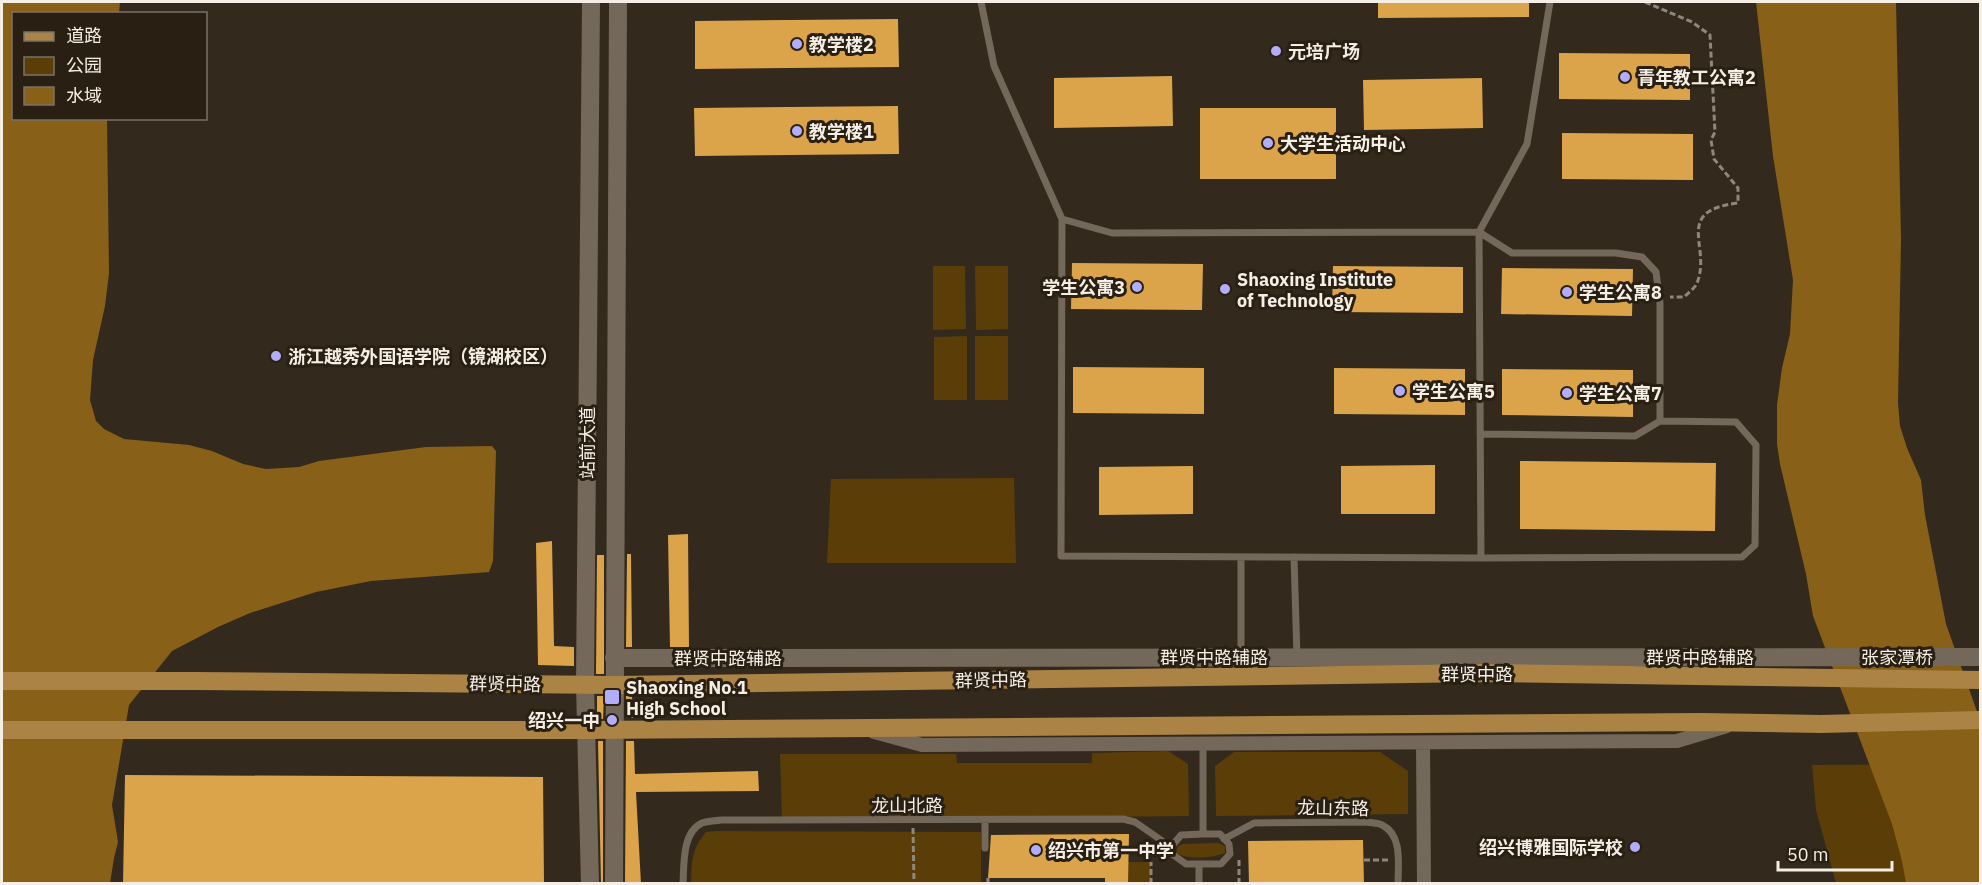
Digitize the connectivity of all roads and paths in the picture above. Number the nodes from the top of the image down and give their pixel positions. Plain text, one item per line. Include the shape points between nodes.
1 (591, 2) edge
2 (618, 2) edge
3 (981, 2) edge
4 (1550, 2) edge
5 (1645, 2) edge
6 (1062, 219) junction
7 (1479, 232) junction
8 (1659, 297) junction
9 (1660, 421) junction
10 (1480, 434) junction
11 (1241, 557) junction
12 (1294, 557) junction
13 (1481, 558) junction
14 (1241, 657) junction
15 (1297, 657) junction
16 (1814, 657) joint
17 (1980, 657) edge
18 (614, 658) junction
19 (1980, 680) edge
20 (2, 681) edge
21 (585, 685) junction
22 (614, 685) junction
23 (1980, 720) edge
24 (1735, 723) junction
25 (854, 727) junction
26 (614, 728) junction
27 (2, 730) edge
28 (586, 730) junction
29 (1422, 743) junction
30 (1203, 744) junction
31 (913, 820) junction
32 (985, 820) junction
33 (1203, 834) junction
34 (1224, 839) junction
35 (1171, 847) junction
36 (985, 848) dead end
37 (1239, 852) dead end
38 (1364, 860) dead end
39 (1398, 860) junction
40 (1151, 862) dead end
41 (1199, 864) junction
42 (988, 878) dead end
43 (590, 884) edge
44 (614, 884) edge
45 (683, 884) edge
46 (914, 884) edge
47 (988, 884) edge
48 (1151, 884) edge
49 (1199, 884) edge
50 (1239, 884) edge
51 (1398, 884) edge
52 (1424, 884) edge

1 - 21 main road, 站前大道
2 - 18 main road, 站前大道
3 - 6 lane via 994,66
4 - 7 lane via 1527,144
5 - 8 path via 1692,22 1710,35 1714,159 1738,188 1738,203 1722,205 1705,214 1698,228 1697,284 1684,297
6 - 7 lane via 1112,233
6 - 11 lane via 1061,556
7 - 8 lane via 1512,253 1616,253 1642,257 1656,272
7 - 10 lane
8 - 9 lane
9 - 10 lane via 1635,436
9 - 13 lane via 1736,422 1756,445 1755,544 1742,557
10 - 13 lane
11 - 12 lane
11 - 14 lane
12 - 13 lane
12 - 15 lane
14 - 15 main road, 群贤中路辅路
14 - 18 main road, 群贤中路辅路
15 - 16 main road, 群贤中路辅路
16 - 17 main road, 张家潭桥
18 - 22 main road, 站前大道
19 - 22 main road, 群贤中路 via 1482,673
20 - 21 main road, 群贤中路
21 - 22 main road, 群贤中路
21 - 28 main road, 站前大道
22 - 26 main road, 站前大道
23 - 24 main road
24 - 25 main road
24 - 29 street via 1677,741
25 - 26 main road
25 - 30 street via 922,745
26 - 28 main road
26 - 44 main road, 站前大道
27 - 28 main road
28 - 43 main road, 站前大道
29 - 30 street
29 - 52 street
30 - 33 lane
31 - 32 lane, 龙山北路
31 - 45 lane, 龙山北路 via 721,820 700,824 689,836
31 - 46 path
32 - 35 lane, 龙山北路 via 1123,819 1135,822
32 - 36 lane
33 - 34 lane via 1220,834
33 - 35 lane via 1181,835
34 - 39 lane, 龙山东路 via 1254,823 1367,822 1382,825 1393,835
34 - 41 lane via 1230,854 1221,864
35 - 41 lane, 龙山北路 via 1172,854 1186,864
37 - 50 path
38 - 39 path
39 - 51 lane, 龙山东路
40 - 48 path
41 - 49 lane
42 - 47 path

